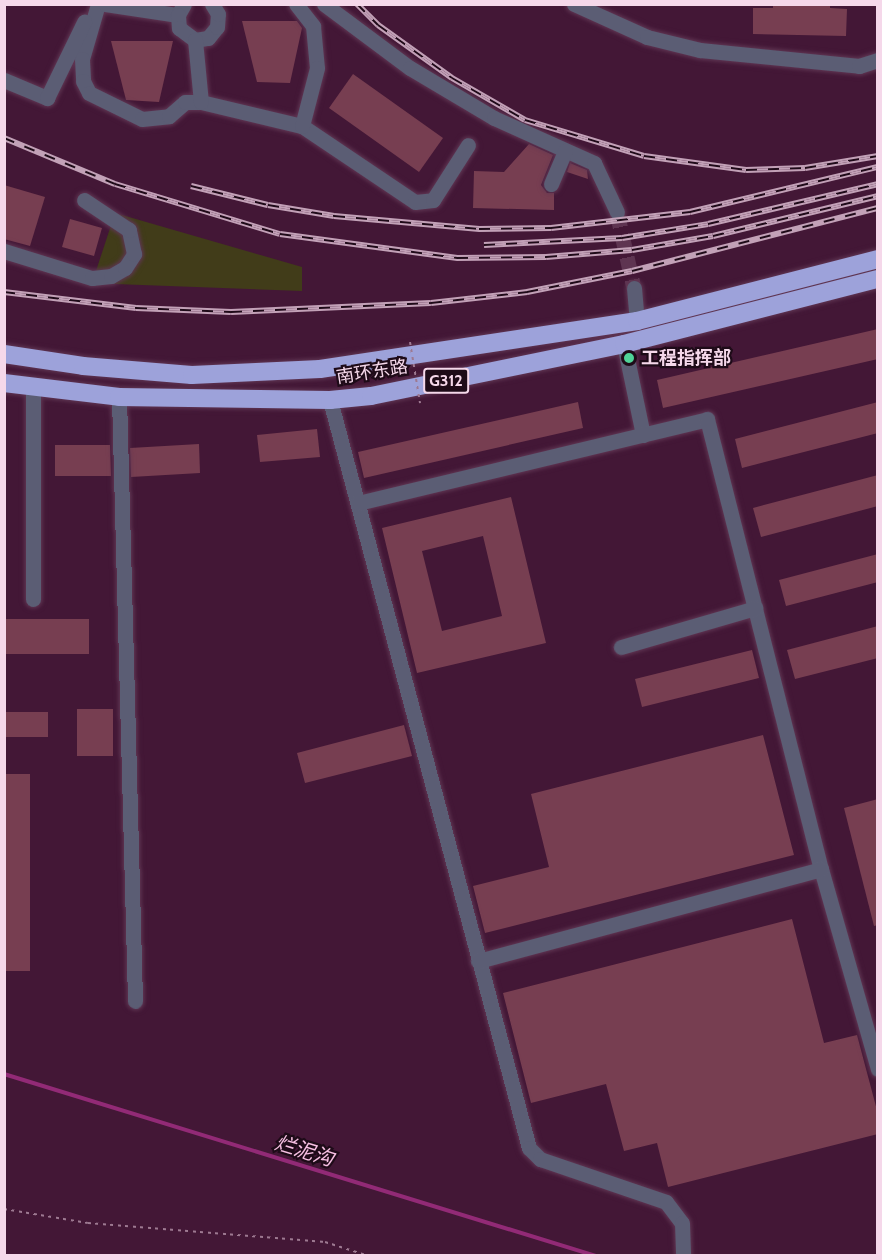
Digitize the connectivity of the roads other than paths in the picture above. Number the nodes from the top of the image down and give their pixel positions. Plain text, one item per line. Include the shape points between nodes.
1 (89, 4) edge
2 (98, 4) edge
3 (105, 4) edge
4 (296, 4) edge
5 (324, 4) edge
6 (574, 4) edge
7 (219, 8) edge
8 (181, 10) edge
9 (195, 40) junction
10 (878, 60) edge
11 (4, 80) edge
12 (201, 102) junction
13 (302, 126) junction
14 (468, 145) dead end
15 (565, 151) junction
16 (551, 184) dead end
17 (84, 200) dead end
18 (617, 212) tunnel mouth
19 (4, 251) edge
20 (878, 259) edge
21 (878, 279) edge
22 (634, 288) tunnel mouth
23 (637, 321) junction
24 (624, 344) junction
25 (4, 354) edge
26 (4, 383) edge
27 (33, 387) junction
28 (119, 397) junction
29 (330, 400) junction
30 (643, 435) junction
31 (358, 503) junction
32 (33, 599) dead end
33 (755, 608) junction
34 (621, 647) dead end
35 (821, 869) junction
36 (478, 961) junction
37 (135, 1001) dead end
38 (878, 1068) edge
39 (683, 1256) edge

1 - 11 street via 83,27 47,98
2 - 12 street via 82,59 89,93 142,119 169,116 185,102
3 - 8 street
4 - 13 street via 313,26 317,68
5 - 15 street via 410,68 494,118
6 - 10 street via 647,37 700,51 859,66
7 - 9 street via 214,33
8 - 9 street via 179,28
9 - 12 street
12 - 13 street
13 - 14 street via 415,202 433,200
15 - 16 street
15 - 18 street via 594,164
17 - 19 street via 129,230 134,254 125,268 111,276 92,278
20 - 23 highway, 南环东路 / G312
21 - 24 highway, 南环东路 / G312
22 - 23 street
23 - 25 highway, 南环东路 / G312 via 367,363 285,371 192,375 83,366
24 - 29 highway, 南环东路 / G312 via 371,396
24 - 30 street
26 - 27 highway, 南环东路 / G312
27 - 28 highway, 南环东路 / G312
27 - 32 street
28 - 29 highway, 南环东路 / G312
28 - 37 street
29 - 31 street
30 - 31 street
30 - 33 street via 707,419
31 - 36 street
33 - 34 street
33 - 35 street
35 - 36 street
35 - 38 street
36 - 39 street via 529,1148 540,1159 666,1202 682,1223

